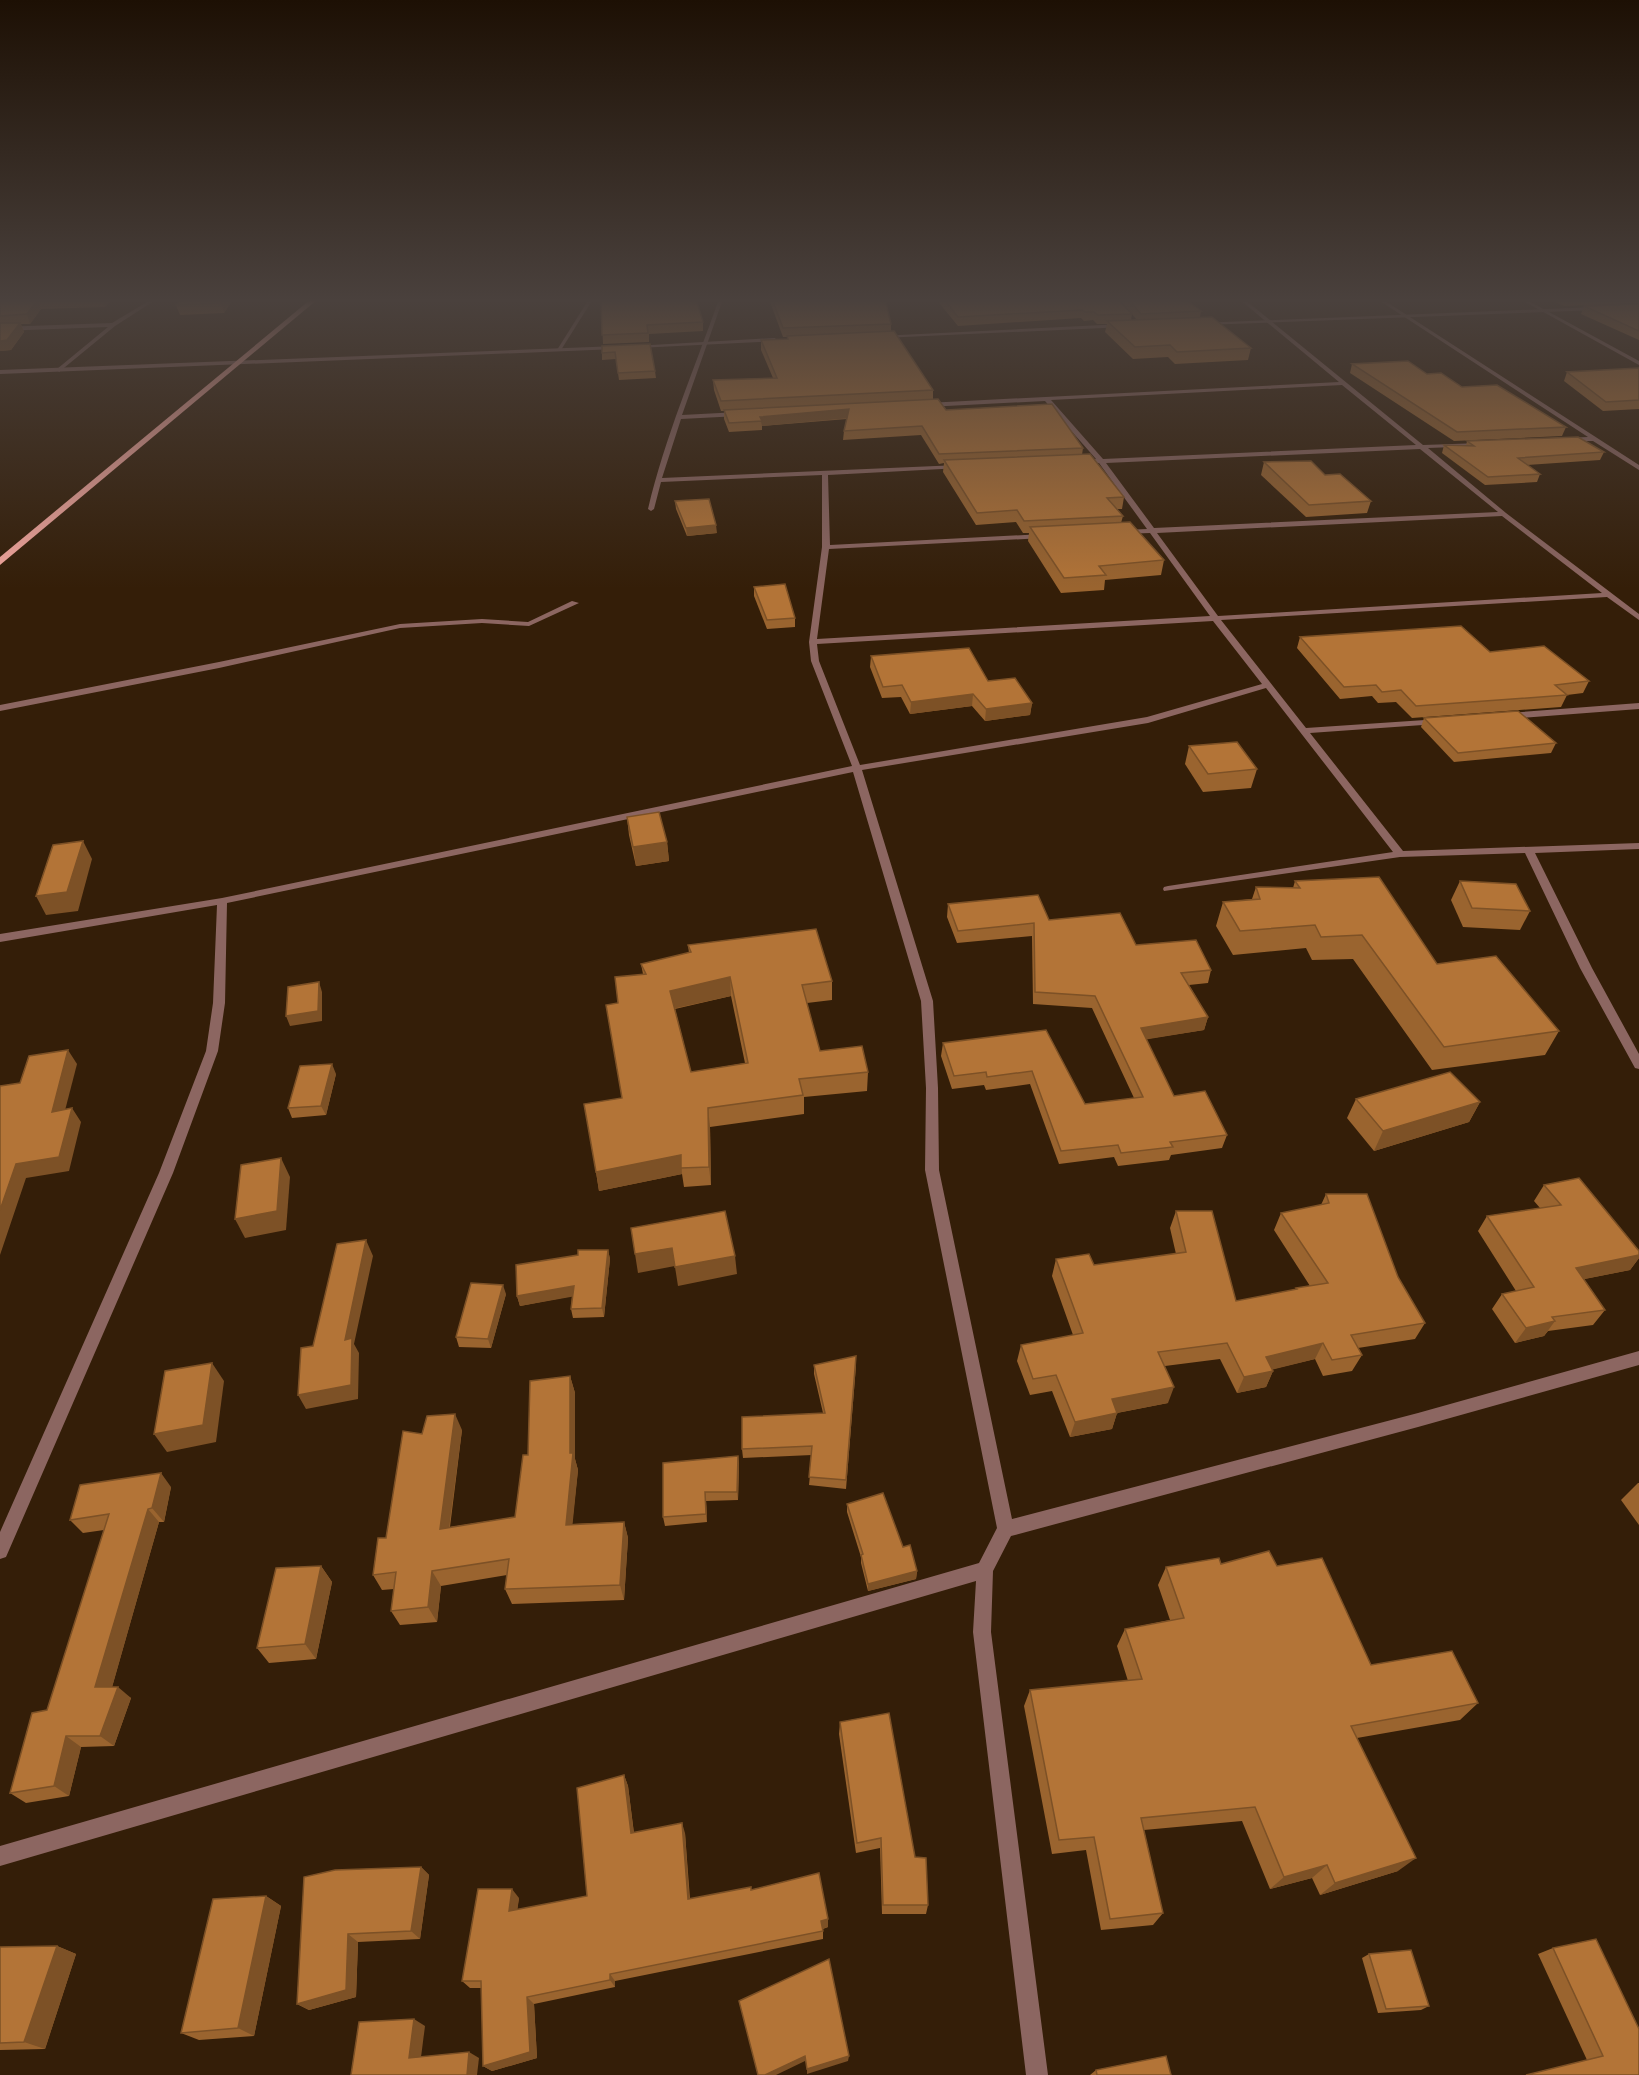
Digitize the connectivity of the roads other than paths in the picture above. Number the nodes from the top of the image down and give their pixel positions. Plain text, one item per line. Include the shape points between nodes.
1 (199, 396) edge
2 (686, 396) edge
3 (1106, 396) edge
4 (1360, 396) edge
5 (1528, 396) edge
6 (1047, 399) junction
7 (916, 405) edge
8 (749, 413) edge
9 (677, 417) junction
10 (1595, 439) junction
11 (1560, 440) edge
12 (1492, 444) edge
13 (1423, 447) junction
14 (1101, 461) junction
15 (1077, 462) edge
16 (969, 467) edge
17 (1639, 468) edge
18 (825, 473) junction
19 (657, 480) junction
20 (651, 509) dead end
21 (1504, 514) junction
22 (1151, 531) junction
23 (1116, 533) edge
24 (1047, 536) edge
25 (826, 547) junction
26 (0, 562) edge
27 (1609, 595) junction
28 (575, 603) dead end
29 (1639, 618) edge
30 (1217, 620) junction
31 (813, 642) junction
32 (1268, 685) junction
33 (1639, 706) edge
34 (0, 708) edge
35 (1495, 717) edge
36 (1448, 721) edge
37 (1304, 731) junction
38 (856, 768) junction
39 (1639, 846) edge
40 (1529, 850) junction
41 (1400, 854) junction
42 (1168, 889) dead end
43 (222, 901) junction
44 (0, 938) edge
45 (1639, 1065) edge
46 (1639, 1358) edge
47 (1006, 1529) junction
48 (0, 1551) edge
49 (985, 1570) junction
50 (0, 1856) edge
51 (1037, 2075) edge

1 - 26 main road
2 - 9 street
3 - 6 street
4 - 13 street
5 - 10 street
6 - 7 street
6 - 14 street
8 - 9 street
9 - 19 street
10 - 11 street
10 - 17 street
12 - 13 street
13 - 14 street
13 - 21 street
14 - 15 street
14 - 22 street
16 - 18 street
18 - 19 street
18 - 25 street
19 - 20 street
21 - 22 street
21 - 27 street
22 - 23 street
22 - 30 street
24 - 25 street
25 - 31 street
27 - 29 street
27 - 30 street
28 - 34 street via 529,624 482,621 400,626
30 - 31 street
30 - 32 street
31 - 38 street via 815,661
32 - 37 street
32 - 38 street via 1148,720
33 - 35 street
36 - 37 street
37 - 41 street
38 - 43 street
38 - 47 street via 927,1001 932,1170
39 - 40 street
40 - 41 street
40 - 45 street via 1586,968
41 - 42 street
43 - 44 street
43 - 48 street via 219,1003 212,1051 166,1173
46 - 47 street
47 - 49 street
49 - 50 street
49 - 51 street via 982,1632

